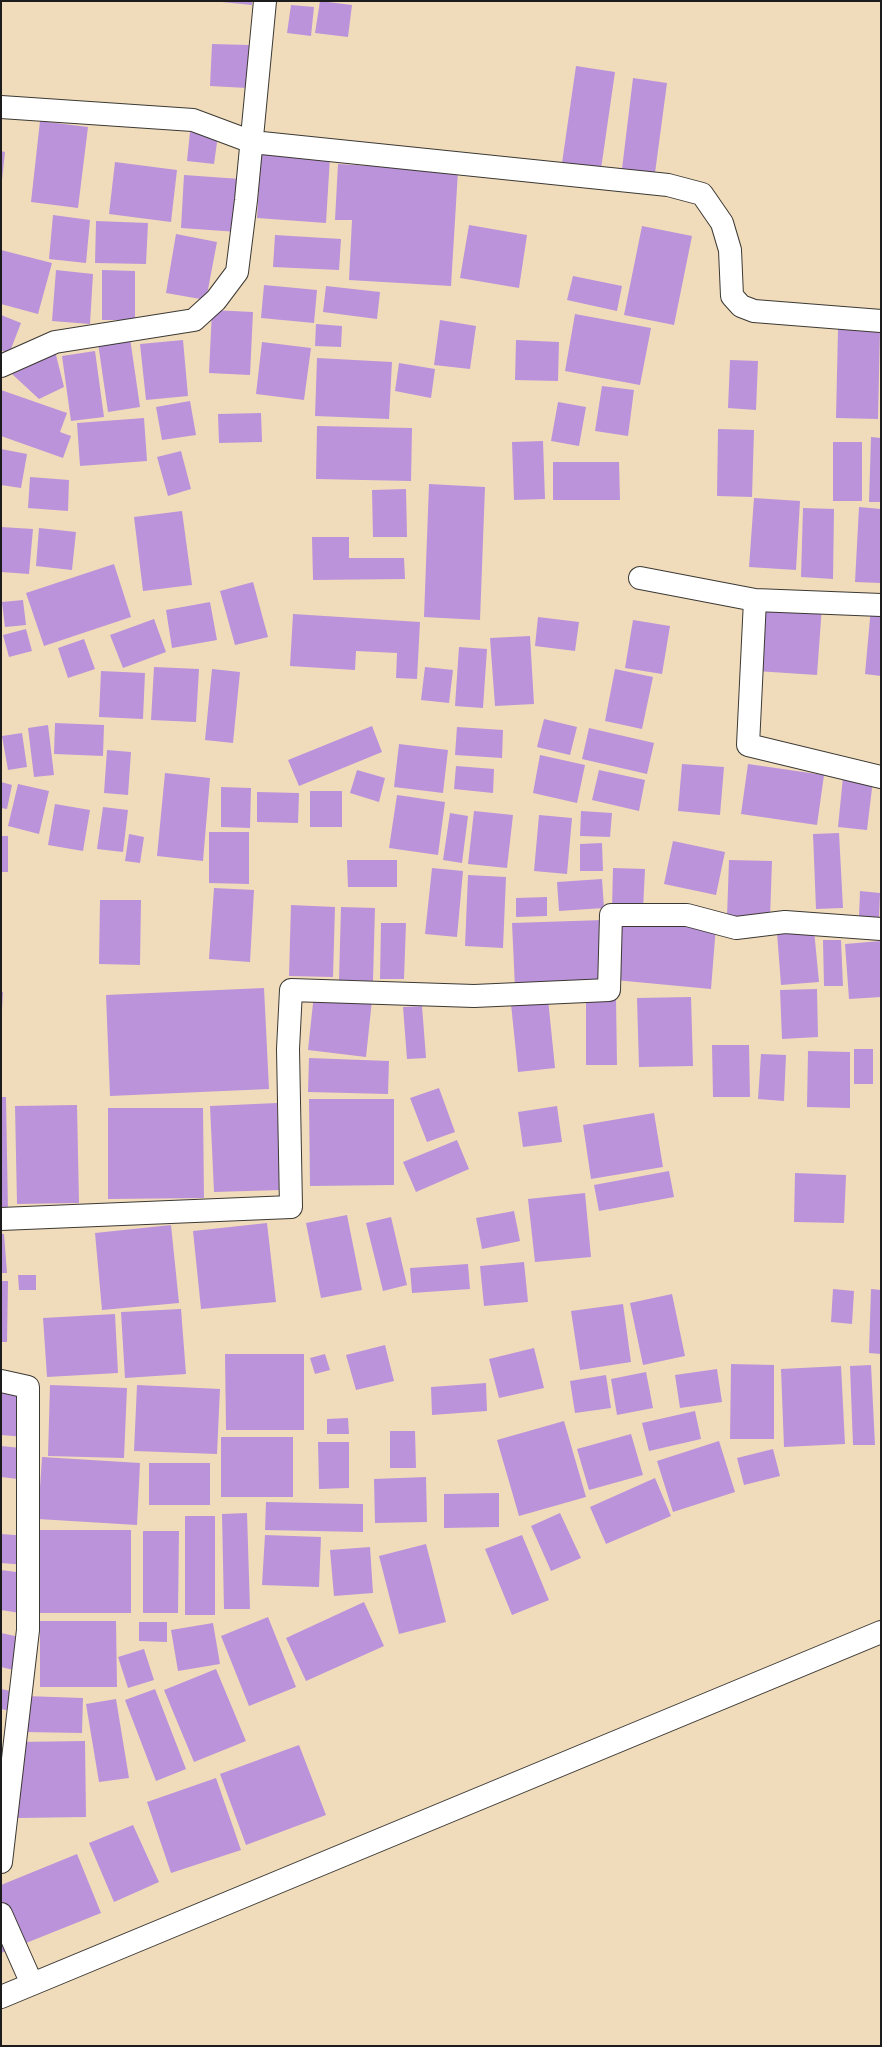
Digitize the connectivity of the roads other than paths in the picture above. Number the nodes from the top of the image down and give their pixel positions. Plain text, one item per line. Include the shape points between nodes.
1 (265, 1) edge
2 (1, 107) edge
3 (252, 142) junction
4 (881, 321) edge
5 (1, 366) edge
6 (640, 578) dead end
7 (755, 600) junction
8 (881, 605) edge
9 (881, 777) edge
10 (881, 929) edge
11 (1, 1219) edge
12 (1, 1382) edge
13 (881, 1632) edge
14 (1, 1862) edge
15 (1, 1914) edge
16 (32, 1984) junction
17 (1, 1997) edge

1 - 3 street
2 - 3 street via 194,120
3 - 4 street via 668,185 702,194 722,223 730,250 732,296 741,306 754,310
3 - 5 street via 237,272 216,300 194,320 55,342
6 - 7 street
7 - 8 street
7 - 9 street via 748,745
10 - 11 street via 785,922 736,928 687,915 610,915 609,990 474,996 291,990 288,1049 291,1207
12 - 14 street via 28,1387 28,1630
13 - 16 street
15 - 16 street
16 - 17 street

